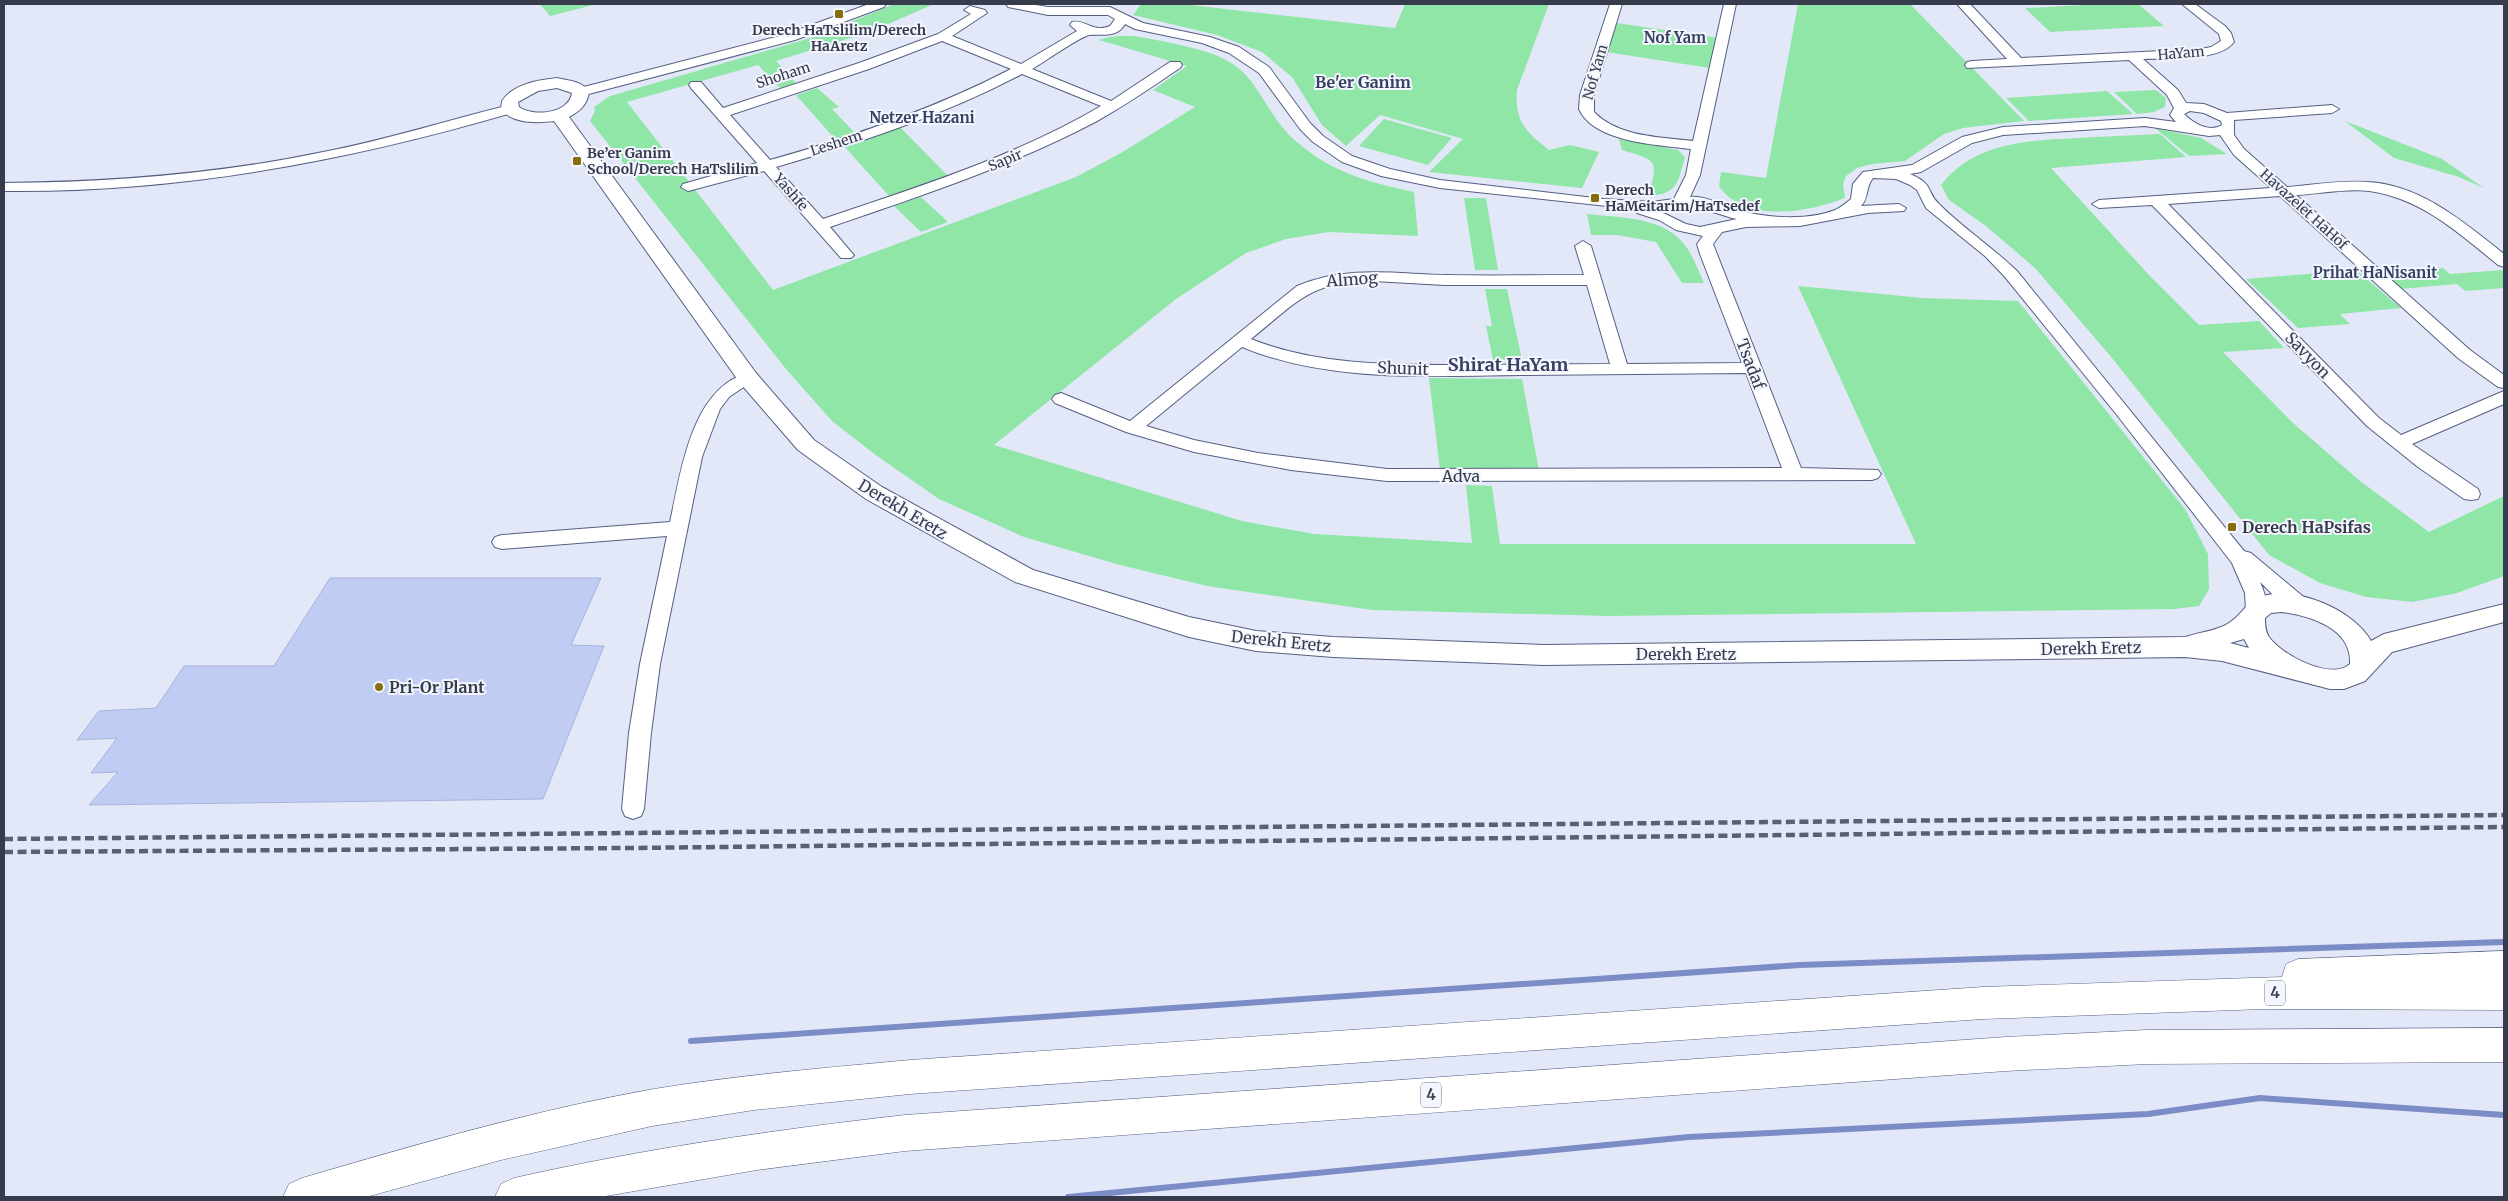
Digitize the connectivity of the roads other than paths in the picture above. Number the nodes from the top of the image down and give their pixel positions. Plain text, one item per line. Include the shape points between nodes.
1 (880, 4) edge
2 (1012, 4) edge
3 (1616, 4) edge
4 (1730, 4) edge
5 (1963, 4) edge
6 (2188, 4) edge
7 (864, 8) edge
8 (970, 10) dead end
9 (1094, 10) junction
10 (1048, 11) junction
11 (1121, 19) junction
12 (1080, 27) junction
13 (1148, 28) junction
14 (1108, 30) junction
15 (942, 37) junction
16 (2134, 57) junction
17 (2017, 62) junction
18 (1175, 65) dead end
19 (1972, 65) dead end
20 (1022, 69) junction
21 (696, 85) dead end
22 (581, 92) junction
23 (2173, 93) junction
24 (1112, 106) junction
25 (2202, 108) junction
26 (510, 109) junction
27 (2332, 109) dead end
28 (2180, 110) junction
29 (721, 113) junction
30 (558, 114) junction
31 (2144, 122) junction
32 (2226, 123) junction
33 (2199, 129) junction
34 (1699, 146) junction
35 (2239, 152) junction
36 (767, 165) junction
37 (1924, 166) junction
38 (1887, 173) junction
39 (1693, 175) junction
40 (4, 187) edge
41 (688, 187) dead end
42 (1860, 189) junction
43 (1924, 191) junction
44 (2284, 191) junction
45 (2157, 201) junction
46 (1603, 203) junction
47 (1678, 203) junction
48 (2099, 204) dead end
49 (1714, 206) junction
50 (1909, 209) junction
51 (1837, 216) junction
52 (1772, 221) junction
53 (1677, 224) junction
54 (821, 226) junction
55 (1718, 228) junction
56 (1966, 234) junction
57 (1583, 246) dead end
58 (846, 254) dead end
59 (1708, 254) junction
60 (2504, 262) edge
61 (1594, 280) junction
62 (1238, 340) junction
63 (1752, 368) junction
64 (1620, 369) junction
65 (748, 378) junction
66 (2504, 383) edge
67 (2504, 397) edge
68 (1061, 399) dead end
69 (1132, 428) junction
70 (2399, 443) junction
71 (1794, 474) junction
72 (1872, 474) dead end
73 (2472, 494) dead end
74 (679, 528) junction
75 (502, 542) dead end
76 (2228, 543) junction
77 (2299, 604) junction
78 (2504, 612) edge
79 (2254, 616) junction
80 (2335, 619) junction
81 (2448, 627) junction
82 (2185, 646) junction
83 (2363, 666) junction
84 (2291, 668) junction
85 (633, 809) dead end
86 (2504, 967) edge
87 (2504, 994) edge
88 (2045, 1000) junction
89 (2354, 1045) junction
90 (2504, 1045) edge
91 (2504, 1058) edge
92 (302, 1197) edge
93 (514, 1197) edge

1 - 7 street
2 - 10 street
3 - 34 street, Nof Yam via 1587,95 1588,116 1617,132
4 - 34 street
5 - 17 street
6 - 16 street, HaYam via 2225,33 2228,42 2225,46 2216,50
7 - 22 street via 791,37
8 - 15 street, Shoham via 981,13
9 - 10 street
9 - 11 street via 1110,11
9 - 12 street, Leshem via 1076,18
10 - 12 street
11 - 13 street
11 - 14 street via 1120,24
12 - 14 street
12 - 20 street, Leshem
13 - 14 street
13 - 46 street via 1205,40 1243,54 1271,78 1311,133 1327,147 1359,164 1386,174 1422,181
15 - 20 street
15 - 29 street, Shoham
16 - 17 street, HaYam
16 - 23 street, HaYam
17 - 19 street, HaYam
18 - 24 street, Sapir via 1146,87
20 - 24 street
20 - 36 street, Leshem via 926,112
21 - 29 street, Yashfe
22 - 26 main road via 568,84 536,86 514,97 510,101
22 - 30 main road via 580,101
23 - 25 street, HaYam
23 - 28 street, HaYam
24 - 54 street, Sapir via 1042,144 961,178
25 - 28 street
25 - 32 street, HaYam
26 - 30 main road via 514,114 528,118
26 - 40 street via 347,154 239,172 147,183
27 - 32 street
28 - 31 street via 2170,116
28 - 33 street, HaYam via 2177,115 2183,122
29 - 36 street, Yashfe
30 - 65 main road, Derekh Eretz
31 - 33 street
31 - 37 street via 1993,133 1967,140
32 - 33 street via 2216,132
32 - 35 street, Havazelet HaHof via 2227,135
33 - 35 street, Havazelet HaHof
34 - 39 street
35 - 44 street, Havazelet HaHof
36 - 41 street, Leshem
36 - 54 street, Yashfe
37 - 38 street
37 - 43 street
38 - 42 street via 1868,175
38 - 43 street via 1907,178
39 - 47 street
39 - 49 street via 1697,187
42 - 50 street via 1873,201
42 - 51 street via 1858,201
43 - 50 street via 1923,202
43 - 56 street via 1931,205
44 - 45 street
44 - 60 street via 2368,186 2392,190 2437,209
44 - 66 street, Havazelet HaHof via 2464,354
45 - 48 street
45 - 70 street, Savyon via 2373,422
46 - 47 street via 1652,206
46 - 53 street via 1653,213
47 - 49 street via 1696,201
47 - 53 street via 1668,212
49 - 52 street via 1737,215
49 - 55 street via 1725,219
50 - 51 street via 1868,209
50 - 56 street
51 - 52 street
52 - 55 street
53 - 55 street via 1700,232
53 - 59 street, Tsadaf
54 - 58 street, Yashfe
55 - 59 street via 1705,244
56 - 76 street via 1991,254 2034,300
57 - 61 street
59 - 63 street, Tsadaf
61 - 62 street, Almog via 1444,280 1359,276 1325,280 1303,289
61 - 64 street
62 - 64 street, Shunit via 1292,359 1382,368
62 - 69 street, Almog
63 - 64 street, Shunit
63 - 71 street, Tsadaf
65 - 74 street via 723,393 702,428
65 - 82 main road, Derekh Eretz via 806,445 874,493 1024,576 1189,627 1256,641 1544,655
67 - 70 street
68 - 69 street, Adva
69 - 71 street, Adva via 1239,456 1387,476
70 - 73 street, Savyon
71 - 72 street, Adva
74 - 75 street
74 - 85 street via 650,664
76 - 77 street
76 - 79 street via 2255,593
77 - 79 main road, Derekh Eretz via 2282,602 2267,605
77 - 80 main road
78 - 81 main road
79 - 82 main road, Derekh Eretz via 2235,632
79 - 84 main road via 2254,633 2262,646
80 - 81 main road via 2387,630
80 - 83 main road via 2360,643
81 - 83 main road via 2384,644
82 - 84 main road, Derekh Eretz via 2222,651
83 - 84 main road via 2356,674 2336,679 2310,676
86 - 88 highway via 2213,978
87 - 88 highway, 4 via 2264,992
88 - 92 highway, 4 via 757,1091 601,1117 439,1157
89 - 90 highway, 4
89 - 91 highway
89 - 93 highway, 4 via 2147,1047 2006,1054 905,1133 779,1147 678,1163

